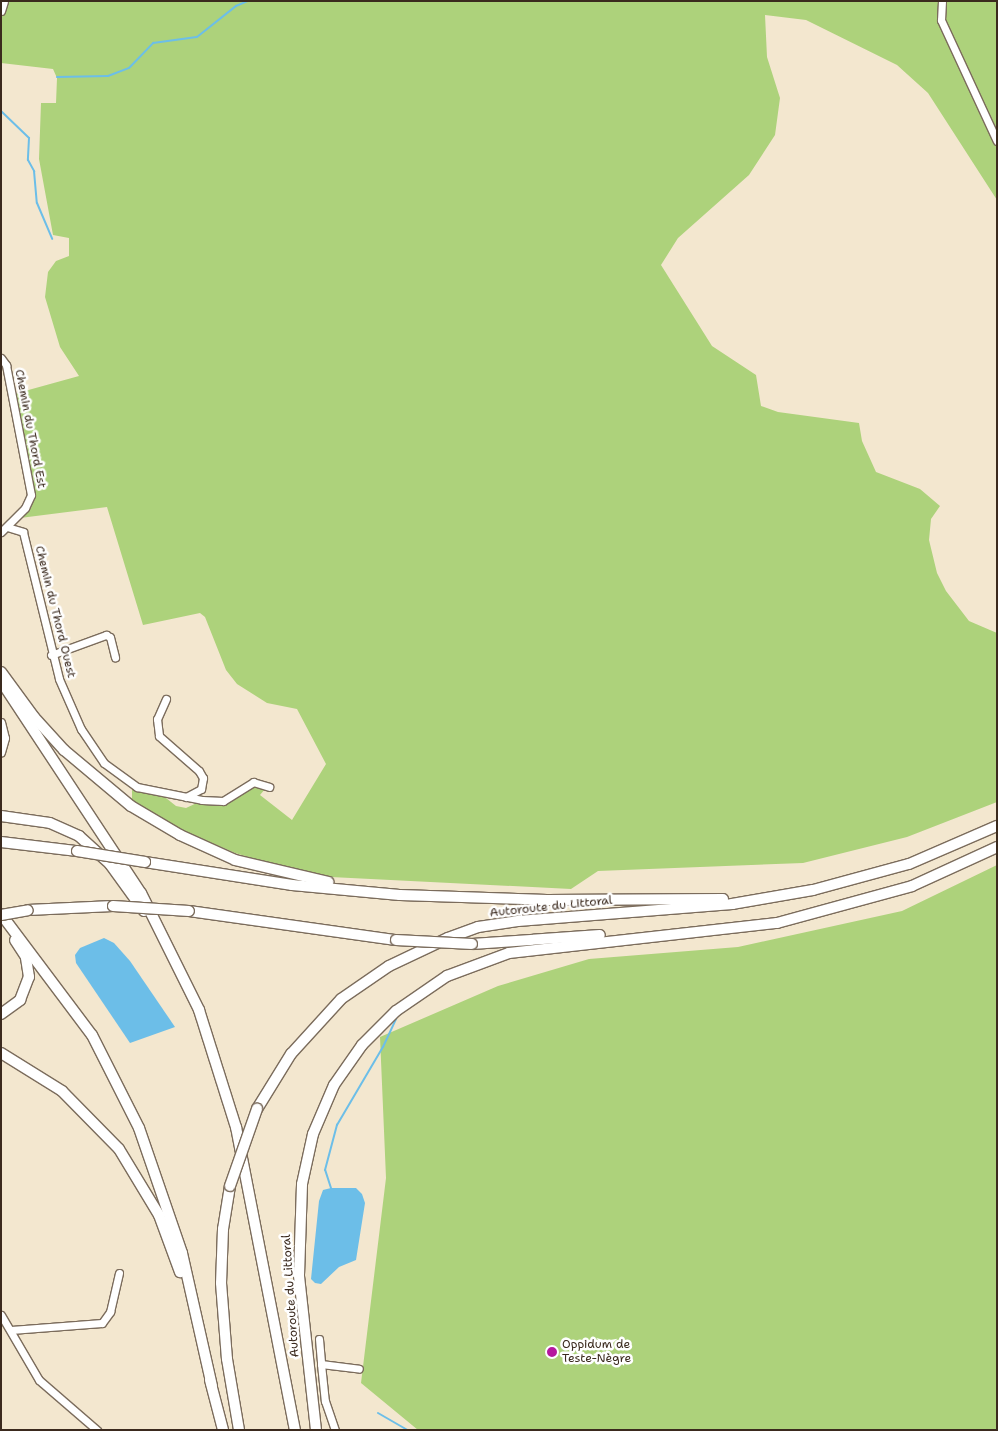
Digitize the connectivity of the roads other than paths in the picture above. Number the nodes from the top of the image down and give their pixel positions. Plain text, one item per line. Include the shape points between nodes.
1 (4, 1) edge
2 (942, 1) edge
3 (1, 11) edge
4 (997, 140) edge
5 (1, 358) edge
6 (4, 529) edge
7 (51, 655) junction
8 (115, 657) dead end
9 (1, 672) edge
10 (1, 681) edge
11 (166, 698) dead end
12 (1, 722) edge
13 (1, 752) edge
14 (269, 787) dead end
15 (186, 797) junction
16 (1, 816) edge
17 (997, 826) edge
18 (1, 842) edge
19 (997, 847) edge
20 (400, 894) junction
21 (754, 900) junction
22 (1, 914) edge
23 (795, 916) junction
24 (1, 922) edge
25 (1, 1014) edge
26 (1, 1053) edge
27 (254, 1212) junction
28 (119, 1273) dead end
29 (1, 1315) edge
30 (10, 1330) junction
31 (319, 1339) dead end
32 (321, 1364) junction
33 (359, 1369) dead end
34 (212, 1386) junction
35 (97, 1430) edge
36 (223, 1430) edge
37 (238, 1430) edge
38 (296, 1430) edge
39 (316, 1430) edge
40 (335, 1430) edge

1 - 3 street
2 - 4 street via 941,20
5 - 6 street, Chemin du Thord Est via 6,365 31,495 25,508
6 - 7 street, Chemin du Thord Ouest via 23,532
7 - 8 street via 106,636 110,637
7 - 15 street, Chemin du Thord Ouest via 75,719 104,763 137,787
9 - 20 highway via 34,717 64,750 96,780 166,827 235,860 269,870
10 - 27 highway via 126,868 175,956 216,1057 236,1127
11 - 15 street via 157,719 159,736 199,770 203,778 200,790
12 - 13 street via 5,738
14 - 15 street, Chemin du Thord Ouest via 248,783 223,801
16 - 27 highway via 50,823 79,836 110,864 142,907 197,1018 218,1080
17 - 21 highway, Autoroute du Littoral via 909,864 867,877
18 - 20 highway, bridge via 292,885
19 - 23 highway, Autoroute du Littoral via 912,886 852,904
20 - 21 highway via 547,900
21 - 37 highway, Autoroute du Littoral, bridge via 511,922 478,928 421,948 372,976 323,1016 282,1067 257,1109 230,1186 223,1230 221,1283 227,1359
22 - 23 highway, bridge via 113,906 189,911 396,940 472,944
22 - 34 highway via 92,1035 139,1128 182,1253
23 - 39 highway, Autoroute du Littoral via 777,923 508,953 448,976 396,1011 373,1032 346,1066 325,1102 313,1134 302,1184 299,1275
24 - 25 highway via 26,957 29,977 20,1000
26 - 34 highway via 62,1091 106,1133 129,1164 169,1238
27 - 38 highway
28 - 30 street via 110,1312 102,1323
29 - 30 street
30 - 35 street via 39,1380
31 - 32 street
32 - 33 street
32 - 40 street via 325,1401
34 - 36 highway

